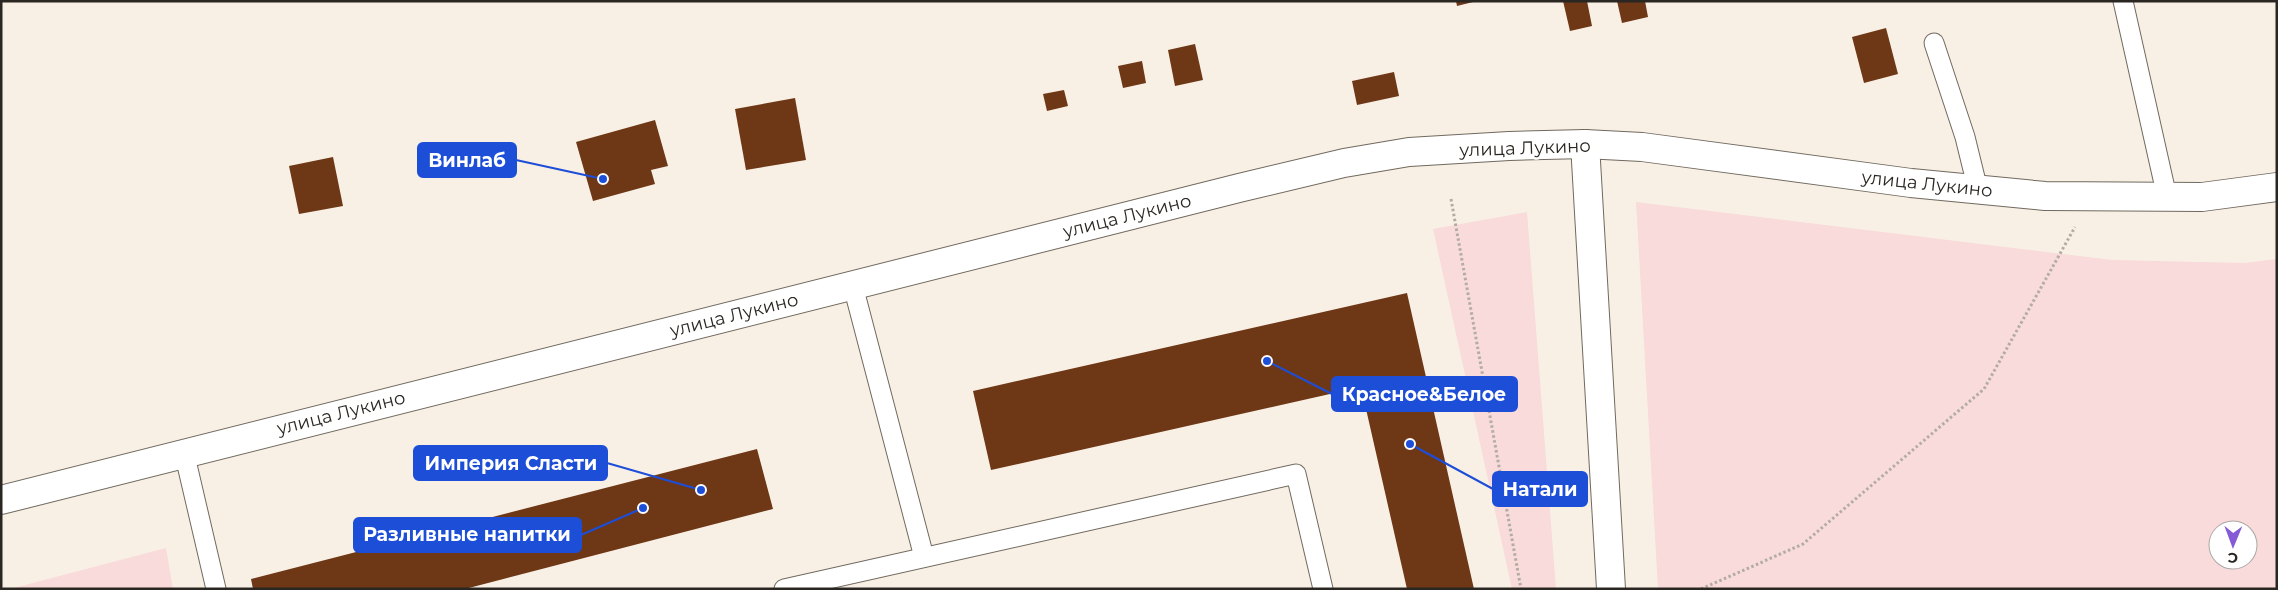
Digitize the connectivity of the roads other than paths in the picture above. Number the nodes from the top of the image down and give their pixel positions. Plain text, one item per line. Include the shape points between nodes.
1 (2123, 1) edge
2 (1934, 44) dead end
3 (1585, 144) junction
4 (2277, 187) edge
5 (1978, 190) junction
6 (2167, 197) junction
7 (853, 286) junction
8 (184, 452) junction
9 (1, 500) edge
10 (924, 557) junction
11 (216, 589) edge
12 (784, 589) edge
13 (1323, 589) edge
14 (1611, 589) edge

1 - 6 lane
2 - 5 lane via 1965,137
3 - 5 street, улица Лукино via 1642,148
3 - 7 street, улица Лукино via 1409,152 1344,163
3 - 14 street
4 - 6 street, улица Лукино via 2202,197
5 - 6 street, улица Лукино via 2044,196
7 - 8 street, улица Лукино
7 - 10 lane
8 - 9 street, улица Лукино
8 - 11 lane
10 - 12 lane
10 - 13 lane via 1296,474

